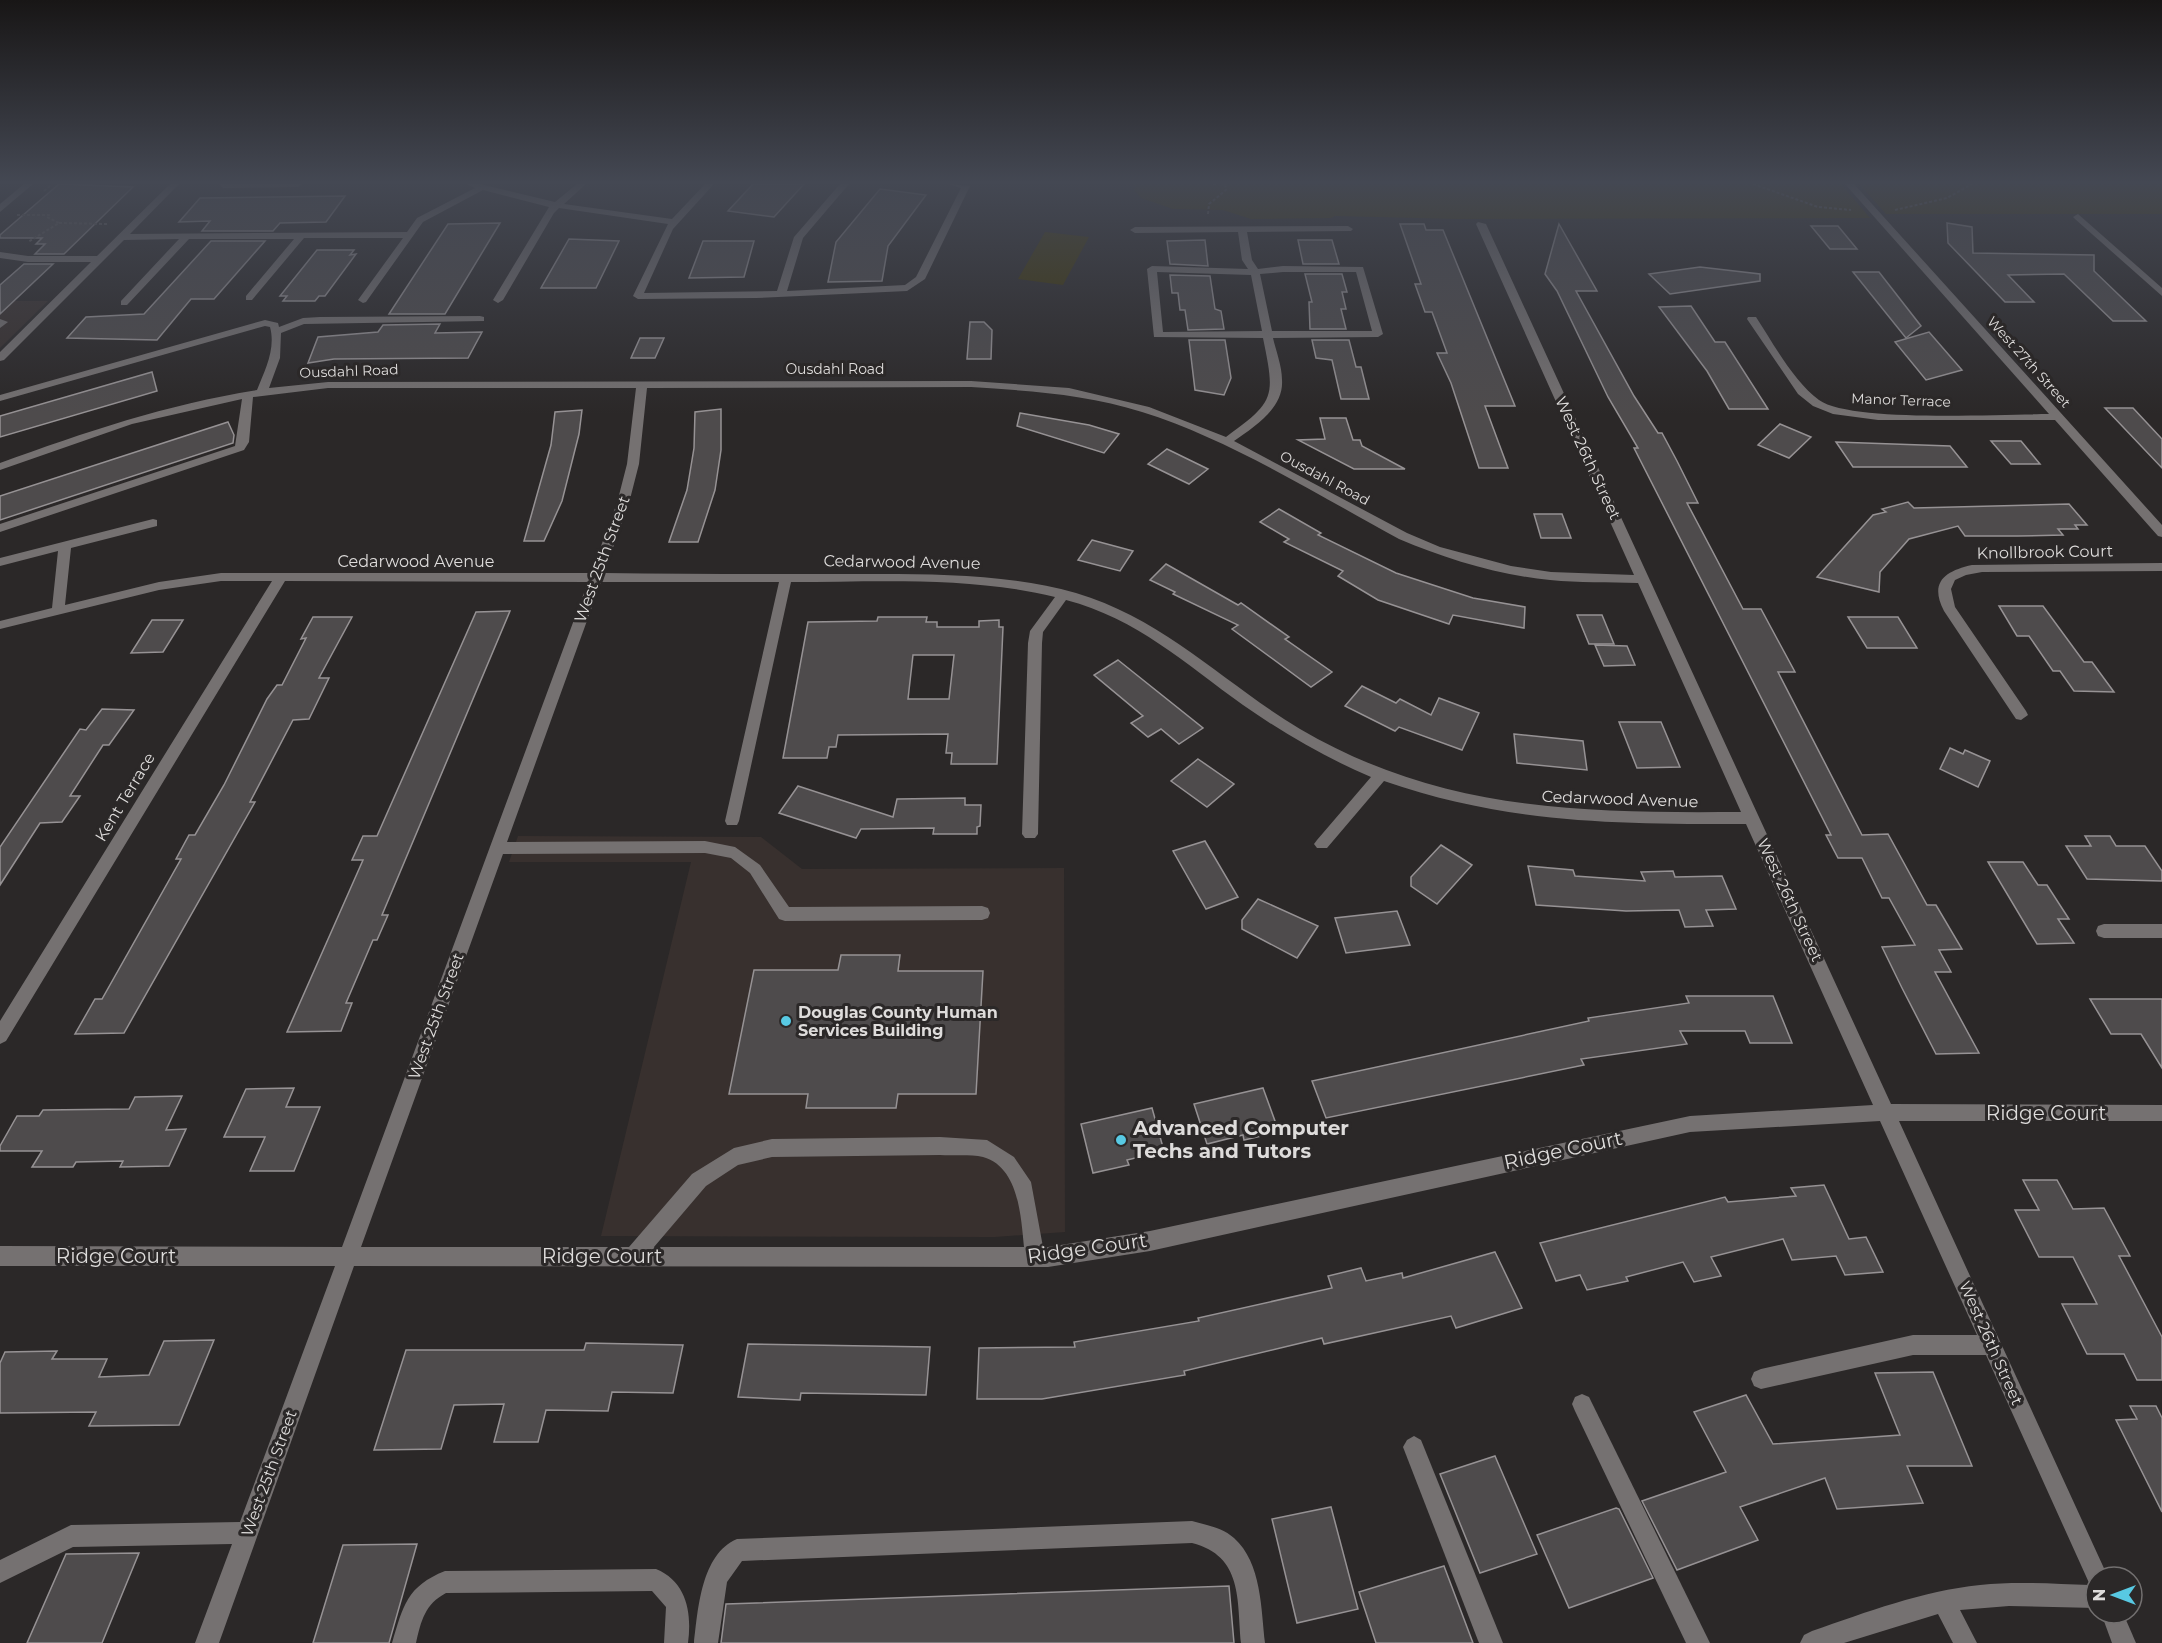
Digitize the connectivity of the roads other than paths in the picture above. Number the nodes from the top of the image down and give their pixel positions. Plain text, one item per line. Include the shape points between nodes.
1 (99, 260) edge
2 (164, 261) edge
3 (280, 261) edge
4 (391, 261) edge
5 (521, 261) edge
6 (655, 261) edge
7 (792, 261) edge
8 (928, 261) edge
9 (1247, 261) edge
10 (1498, 261) edge
11 (1918, 261) edge
12 (2126, 261) edge
13 (1255, 272) junction
14 (2162, 293) edge
15 (781, 294) junction
16 (249, 298) dead end
17 (363, 300) dead end
18 (498, 300) dead end
19 (124, 303) dead end
20 (480, 319) dead end
21 (1752, 319) dead end
22 (276, 331) junction
23 (1268, 334) junction
24 (0, 358) edge
25 (642, 383) junction
26 (262, 392) junction
27 (248, 394) junction
28 (0, 398) edge
29 (2058, 417) junction
30 (1226, 442) junction
31 (0, 467) edge
32 (153, 523) dead end
33 (0, 528) edge
34 (2162, 533) edge
35 (65, 545) junction
36 (0, 562) edge
37 (2162, 567) edge
38 (281, 577) junction
39 (596, 577) junction
40 (786, 578) junction
41 (1644, 579) junction
42 (1062, 595) junction
43 (58, 611) junction
44 (0, 626) edge
45 (2021, 715) dead end
46 (1381, 775) junction
47 (1753, 818) junction
48 (732, 821) dead end
49 (1030, 834) dead end
50 (1322, 844) dead end
51 (497, 848) junction
52 (982, 913) dead end
53 (2104, 931) dead end
54 (2162, 931) edge
55 (0, 1036) edge
56 (2162, 1113) edge
57 (1888, 1115) junction
58 (0, 1256) edge
59 (348, 1256) junction
60 (633, 1257) junction
61 (1035, 1257) junction
62 (1992, 1345) junction
63 (1761, 1379) dead end
64 (1582, 1404) dead end
65 (1414, 1447) dead end
66 (247, 1533) junction
67 (2092, 1565) edge
68 (0, 1572) edge
69 (2084, 1597) edge
70 (1944, 1602) junction
71 (2117, 1625) edge
72 (1821, 1641) edge
73 (207, 1643) edge
74 (404, 1643) edge
75 (676, 1643) edge
76 (706, 1643) edge
77 (1253, 1643) edge
78 (1491, 1643) edge
79 (1698, 1643) edge
80 (1965, 1643) edge
81 (2124, 1643) edge

1 - 24 street
2 - 19 street
3 - 16 street
4 - 17 street
5 - 18 street
6 - 15 street via 638,296
7 - 15 street
8 - 15 street via 915,285 893,291
9 - 13 street
10 - 41 street, West 26th Street
11 - 29 street, West 27th Street
12 - 14 street
13 - 23 street
13 - 23 street via 1152,269 1158,335
13 - 23 street via 1360,269 1378,334
20 - 22 street via 320,320 303,321
21 - 29 street, Manor Terrace via 1802,392 1837,412 1878,417
22 - 26 street via 276,354
22 - 28 street via 274,325 254,325
23 - 30 street via 1276,393 1260,416
25 - 26 street, Ousdahl Road via 362,383
25 - 30 street, Ousdahl Road via 1029,387 1145,409
25 - 39 street, West 25th Street via 633,464
26 - 27 street, Ousdahl Road
27 - 31 street, Ousdahl Road via 146,416
27 - 33 street via 240,448
29 - 34 street, West 27th Street
30 - 41 street, Ousdahl Road via 1436,550 1500,568 1541,574
32 - 35 street
35 - 36 street
35 - 43 street
37 - 45 street, Knollbrook Court via 1982,568 1951,576 1943,594 1949,608
38 - 39 street, Cedarwood Avenue
38 - 43 street, Cedarwood Avenue via 188,580
38 - 55 street, Kent Terrace
39 - 40 street, Cedarwood Avenue
39 - 51 street, West 25th Street
40 - 42 street, Cedarwood Avenue via 975,579
40 - 48 street
41 - 47 street, West 26th Street
42 - 46 street, Cedarwood Avenue via 1100,606 1150,629 1284,724
42 - 49 street via 1037,631 1035,643
43 - 44 street, Cedarwood Avenue
46 - 47 street, Cedarwood Avenue via 1458,798 1553,816
46 - 50 street
47 - 57 street, West 26th Street
51 - 52 street via 705,847 735,853 755,869 785,914
51 - 59 street, West 25th Street
53 - 54 street
56 - 57 street, Ridge Court
57 - 61 street, Ridge Court via 1758,1117 1690,1124 1150,1240
57 - 62 street, West 26th Street
58 - 59 street, Ridge Court
59 - 60 street, Ridge Court
59 - 66 street, West 25th Street
60 - 61 street, Ridge Court
60 - 61 street via 699,1180 734,1157 772,1148 940,1146 987,1149 1008,1163 1022,1182
62 - 63 street via 1913,1346
62 - 67 street, West 26th Street
64 - 79 street
65 - 78 street
66 - 68 street via 71,1536
66 - 73 street, West 25th Street
69 - 70 street via 1982,1596
70 - 72 street via 1878,1619
70 - 80 street
71 - 81 street
74 - 75 street via 414,1608 427,1590 445,1582 656,1580 673,1593 680,1618
76 - 77 street via 713,1588 720,1570 737,1550 1192,1532 1216,1538 1242,1567

